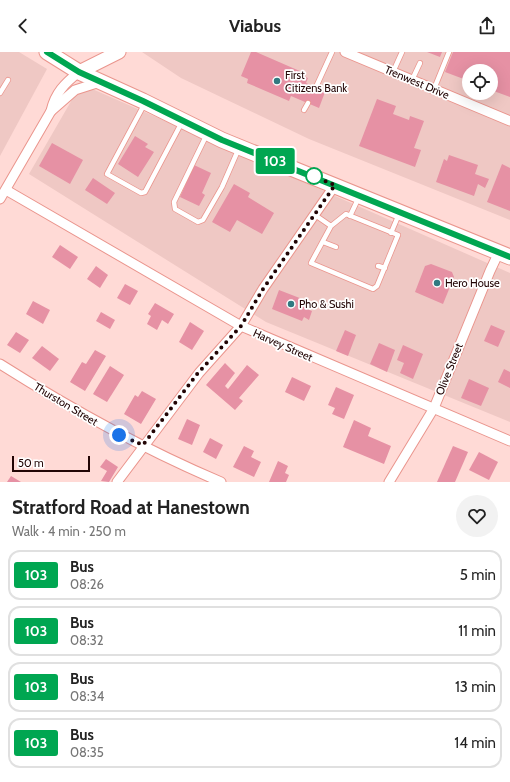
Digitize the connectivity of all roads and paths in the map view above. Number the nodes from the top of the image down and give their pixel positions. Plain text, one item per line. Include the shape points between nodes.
1 (47, 52) edge
2 (119, 52) edge
3 (332, 52) edge
4 (345, 52) edge
5 (402, 52) edge
6 (449, 52) edge
7 (420, 63) dead end
8 (79, 72) junction
9 (393, 72) junction
10 (8, 80) dead end
11 (412, 80) junction
12 (101, 82) junction
13 (316, 87) dead end
14 (434, 89) junction
15 (0, 93) edge
16 (146, 102) junction
17 (308, 103) dead end
18 (304, 110) dead end
19 (51, 111) junction
20 (183, 120) junction
21 (510, 121) edge
22 (208, 133) junction
23 (240, 147) junction
24 (335, 185) junction
25 (3, 188) edge
26 (360, 195) junction
27 (0, 199) edge
28 (400, 211) junction
29 (315, 215) junction
30 (350, 216) junction
31 (362, 220) junction
32 (331, 226) junction
33 (359, 227) dead end
34 (379, 227) junction
35 (391, 232) junction
36 (376, 234) dead end
37 (323, 242) junction
38 (336, 247) dead end
39 (505, 254) edge
40 (378, 266) dead end
41 (384, 268) junction
42 (241, 326) junction
43 (0, 364) edge
44 (434, 408) junction
45 (510, 441) edge
46 (143, 445) junction
47 (117, 482) edge
48 (221, 482) edge
49 (389, 482) edge

1 - 8 main road
2 - 8 street
3 - 13 lane
4 - 9 street, Trenwest Drive
5 - 9 lane
6 - 14 lane
7 - 11 lane
8 - 12 main road
8 - 19 street via 61,88 54,99
9 - 11 street, Trenwest Drive
10 - 15 lane
11 - 14 street, Trenwest Drive
12 - 16 main road
12 - 19 street via 75,90
14 - 21 street, Trenwest Drive
16 - 20 main road
16 - 20 lane via 107,174 141,193 145,192
17 - 18 lane
19 - 25 street
20 - 22 main road
22 - 23 main road
22 - 23 lane via 174,202 175,209 198,222 203,220 222,187
23 - 24 main road
24 - 26 main road
24 - 29 street
25 - 27 street
25 - 42 street, Harvey Street
26 - 28 main road
26 - 30 lane
28 - 35 lane
28 - 39 main road
29 - 32 lane
29 - 42 street via 263,289
30 - 31 lane
30 - 32 lane via 346,214
31 - 33 lane
31 - 34 lane
32 - 37 lane
34 - 35 lane
34 - 36 lane
35 - 41 lane via 398,235
37 - 38 lane
37 - 41 lane via 311,263 373,289 377,286
39 - 44 street, Olive Street via 490,271
40 - 41 lane
42 - 44 street, Harvey Street
42 - 46 street via 198,373
43 - 46 street, Thurston Street via 119,435
44 - 45 street, Harvey Street
44 - 49 street, Olive Street
46 - 47 street
46 - 48 street, Thurston Street via 169,460

